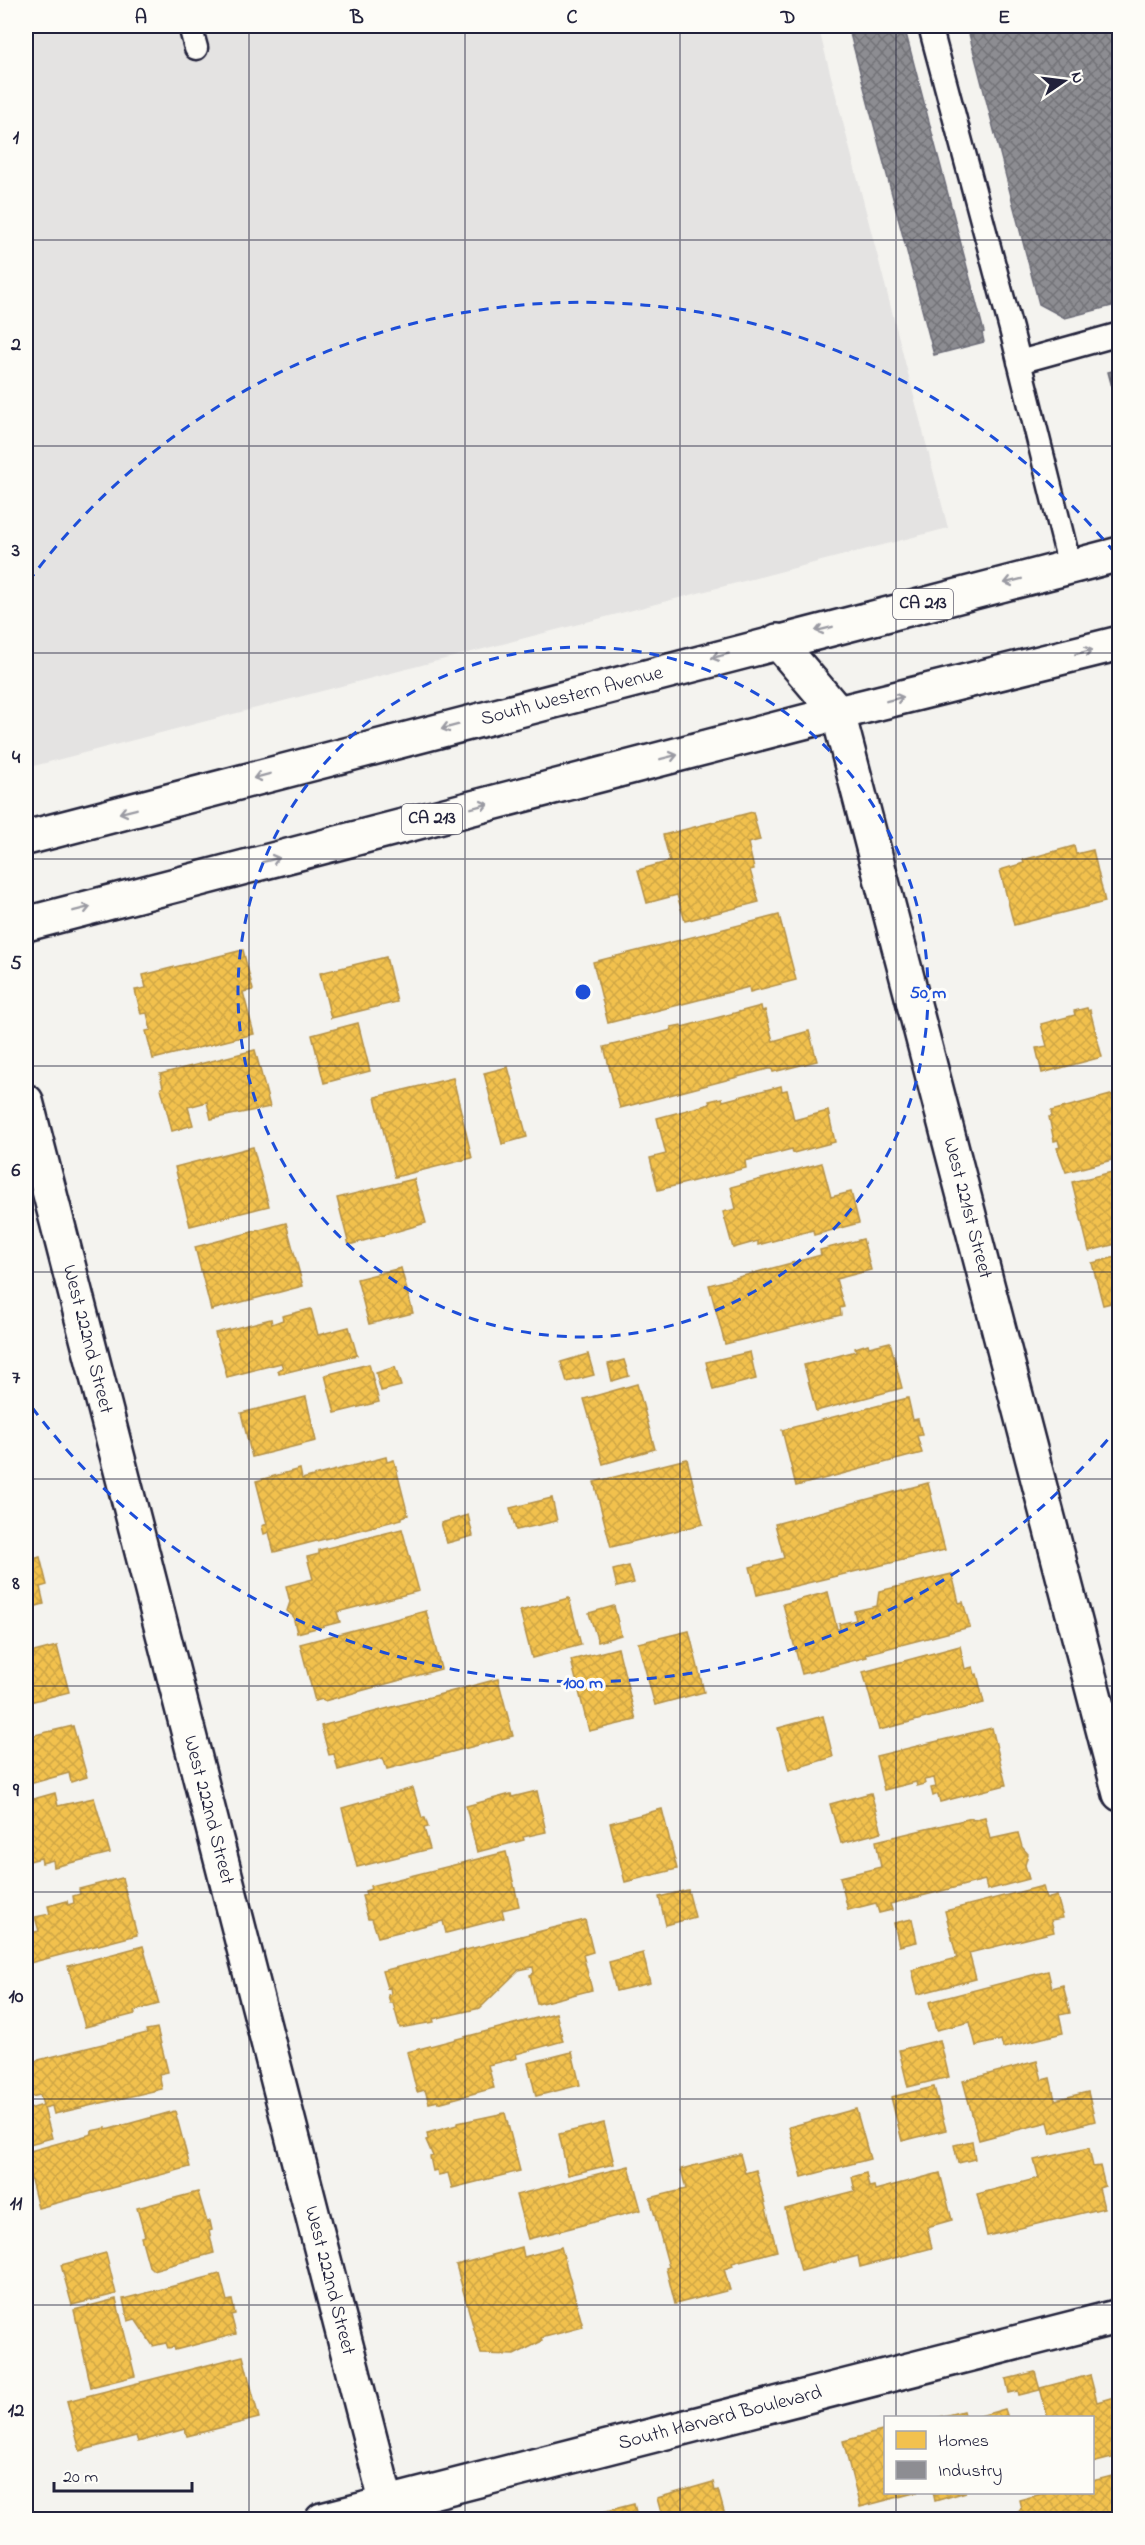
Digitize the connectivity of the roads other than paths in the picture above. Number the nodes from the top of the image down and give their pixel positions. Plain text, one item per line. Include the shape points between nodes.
1 (190, 26) edge
2 (930, 26) edge
3 (196, 48) dead end
4 (1119, 334) edge
5 (1019, 362) junction
6 (1119, 554) edge
7 (1070, 567) junction
8 (777, 641) junction
9 (1119, 643) edge
10 (838, 714) junction
11 (26, 838) edge
12 (26, 924) edge
13 (26, 1101) edge
14 (1119, 1794) edge
15 (1119, 2316) edge
16 (389, 2512) edge
17 (322, 2520) edge

1 - 3 lane
2 - 5 lane
4 - 5 lane
5 - 7 lane
6 - 7 street, South Western Avenue / CA 213
7 -> 8 street, South Western Avenue / CA 213
8 - 10 street, West 221st Street
8 -> 11 street, South Western Avenue / CA 213
10 -> 9 street, CA 213
12 -> 10 street, CA 213
10 - 14 street, West 221st Street
13 - 16 street, West 222nd Street
15 - 16 street, South Harvard Boulevard
16 - 17 street, South Harvard Boulevard

